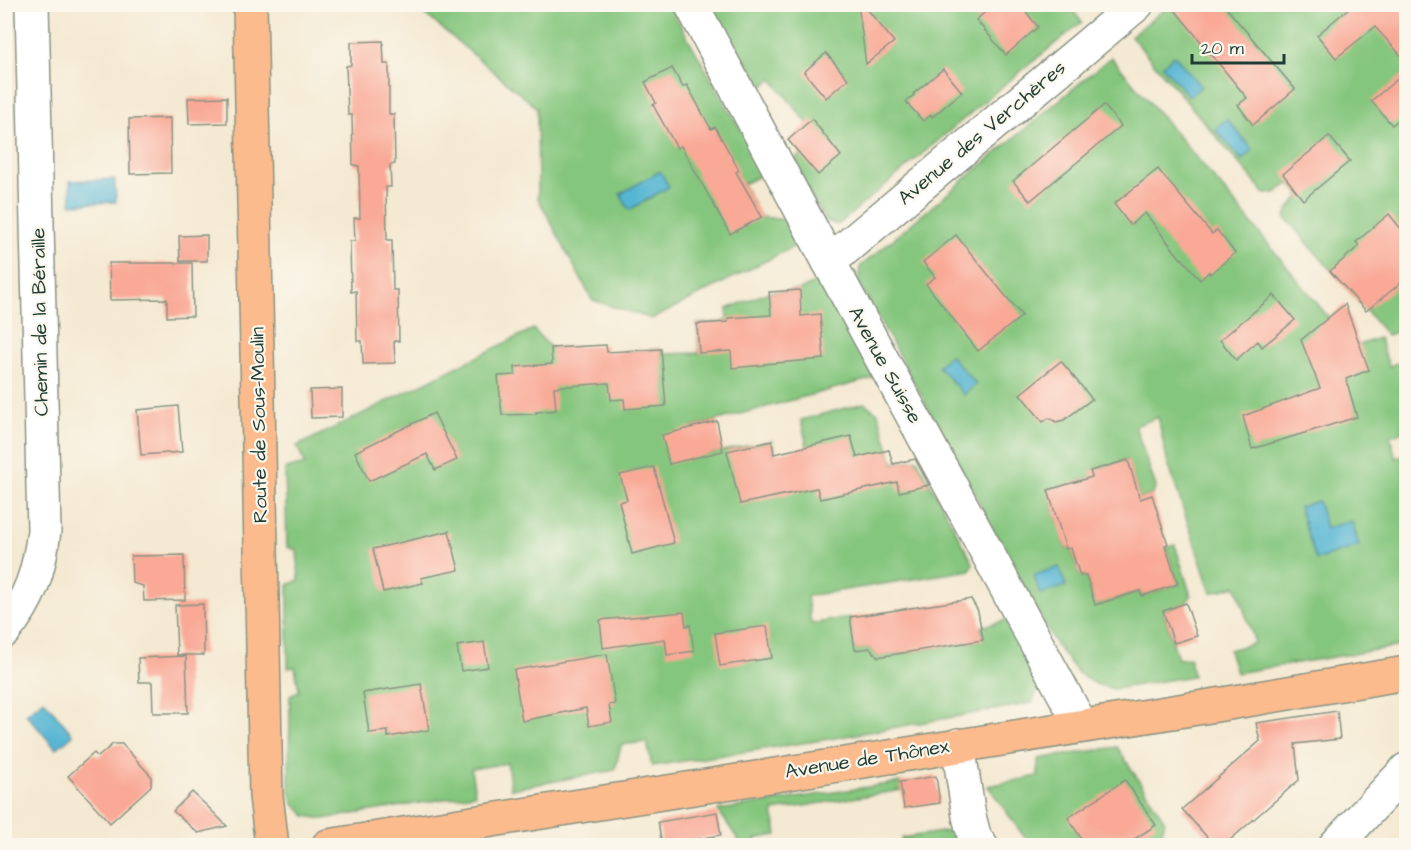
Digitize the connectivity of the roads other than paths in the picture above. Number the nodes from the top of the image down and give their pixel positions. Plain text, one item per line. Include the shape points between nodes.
1 (32, 4) edge
2 (250, 4) edge
3 (691, 4) edge
4 (1137, 4) edge
5 (829, 262) junction
6 (4, 631) edge
7 (1407, 673) edge
8 (1081, 725) junction
9 (958, 745) junction
10 (1407, 770) edge
11 (272, 846) edge
12 (328, 846) edge
13 (981, 846) edge
14 (1335, 846) edge

1 - 6 street, Chemin de la Béraille via 44,531 39,564 26,600
2 - 11 main road, Route de Sous-Moulin via 266,796
3 - 5 street, Avenue Suisse
4 - 5 street, Avenue des Verchères
5 - 8 street, Avenue Suisse
7 - 8 main road, Avenue de Thônex
8 - 9 main road, Avenue de Thônex
9 - 12 main road, Avenue de Thônex
9 - 13 street via 969,816
10 - 14 street

